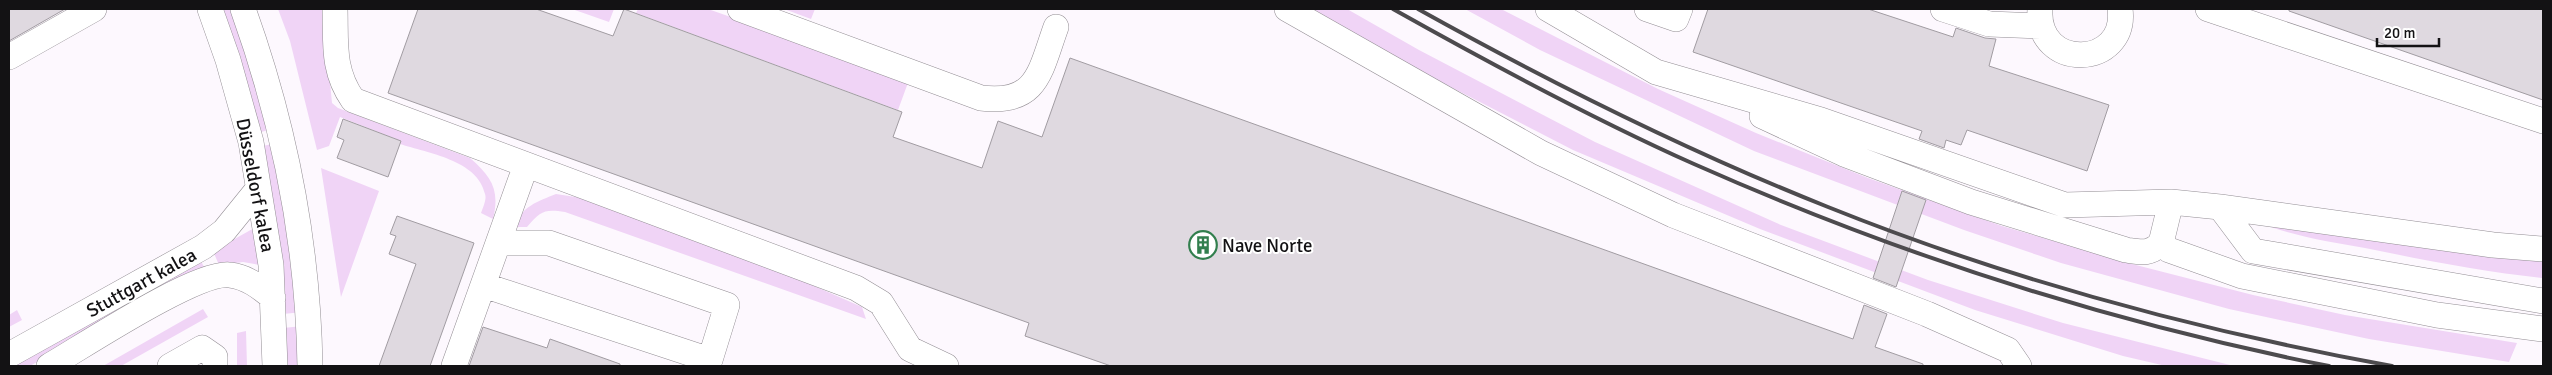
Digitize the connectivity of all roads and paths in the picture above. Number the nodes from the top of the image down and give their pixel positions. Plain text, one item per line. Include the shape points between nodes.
1 (94, 9) edge
2 (210, 9) edge
3 (243, 9) edge
4 (740, 9) edge
5 (1287, 9) edge
6 (1548, 9) edge
7 (1647, 9) edge
8 (1680, 9) edge
9 (1943, 9) edge
10 (2120, 9) edge
11 (2208, 9) edge
12 (342, 11) edge
13 (2041, 17) edge
14 (1056, 27) dead end
15 (9, 57) edge
16 (1728, 93) junction
17 (2543, 122) edge
18 (526, 165) junction
19 (258, 189) junction
20 (2171, 202) junction
21 (2220, 206) junction
22 (499, 243) junction
23 (2161, 243) junction
24 (2543, 249) edge
25 (483, 285) junction
26 (273, 298) junction
27 (2543, 301) edge
28 (2543, 329) edge
29 (9, 355) edge
30 (49, 366) edge
31 (170, 366) edge
32 (215, 366) edge
33 (276, 366) edge
34 (310, 366) edge
35 (454, 366) edge
36 (946, 366) edge
37 (2018, 366) edge

1 - 15 street
2 - 19 street, Düsseldorf kalea via 251,142
3 - 34 street, Düsseldorf kalea via 258,48 282,135 306,284
4 - 14 street via 981,98 996,100 1025,92 1037,80
5 - 37 street via 1541,153 1673,216 1927,314 2008,350
6 - 16 street via 1656,72
7 - 8 street via 1676,19
9 - 13 street via 1989,24
10 - 13 street via 2119,27 2114,38 2095,53 2084,55 2062,51 2051,43
11 - 17 street
12 - 18 street via 337,68 343,86 353,100
16 - 20 street via 1821,120 2065,205
16 - 23 street via 1740,106 1844,154 1971,202 2126,250 2144,253 2155,250
18 - 22 street
18 - 36 street via 856,288 881,303 910,349
19 - 26 street, Düsseldorf kalea
19 - 29 street, Stuttgart kalea via 224,231 203,247
20 - 21 street
20 - 23 street
21 - 24 street via 2493,245
21 - 27 street via 2254,251
22 - 25 street
22 - 25 street via 549,243 727,305 710,360
23 - 28 street via 2169,250 2242,276 2437,315
25 - 35 street
26 - 30 street, Stuttgart kalea via 244,279 229,274 214,276 184,287
26 - 33 street, Düsseldorf kalea
31 - 32 street via 202,348 215,357

